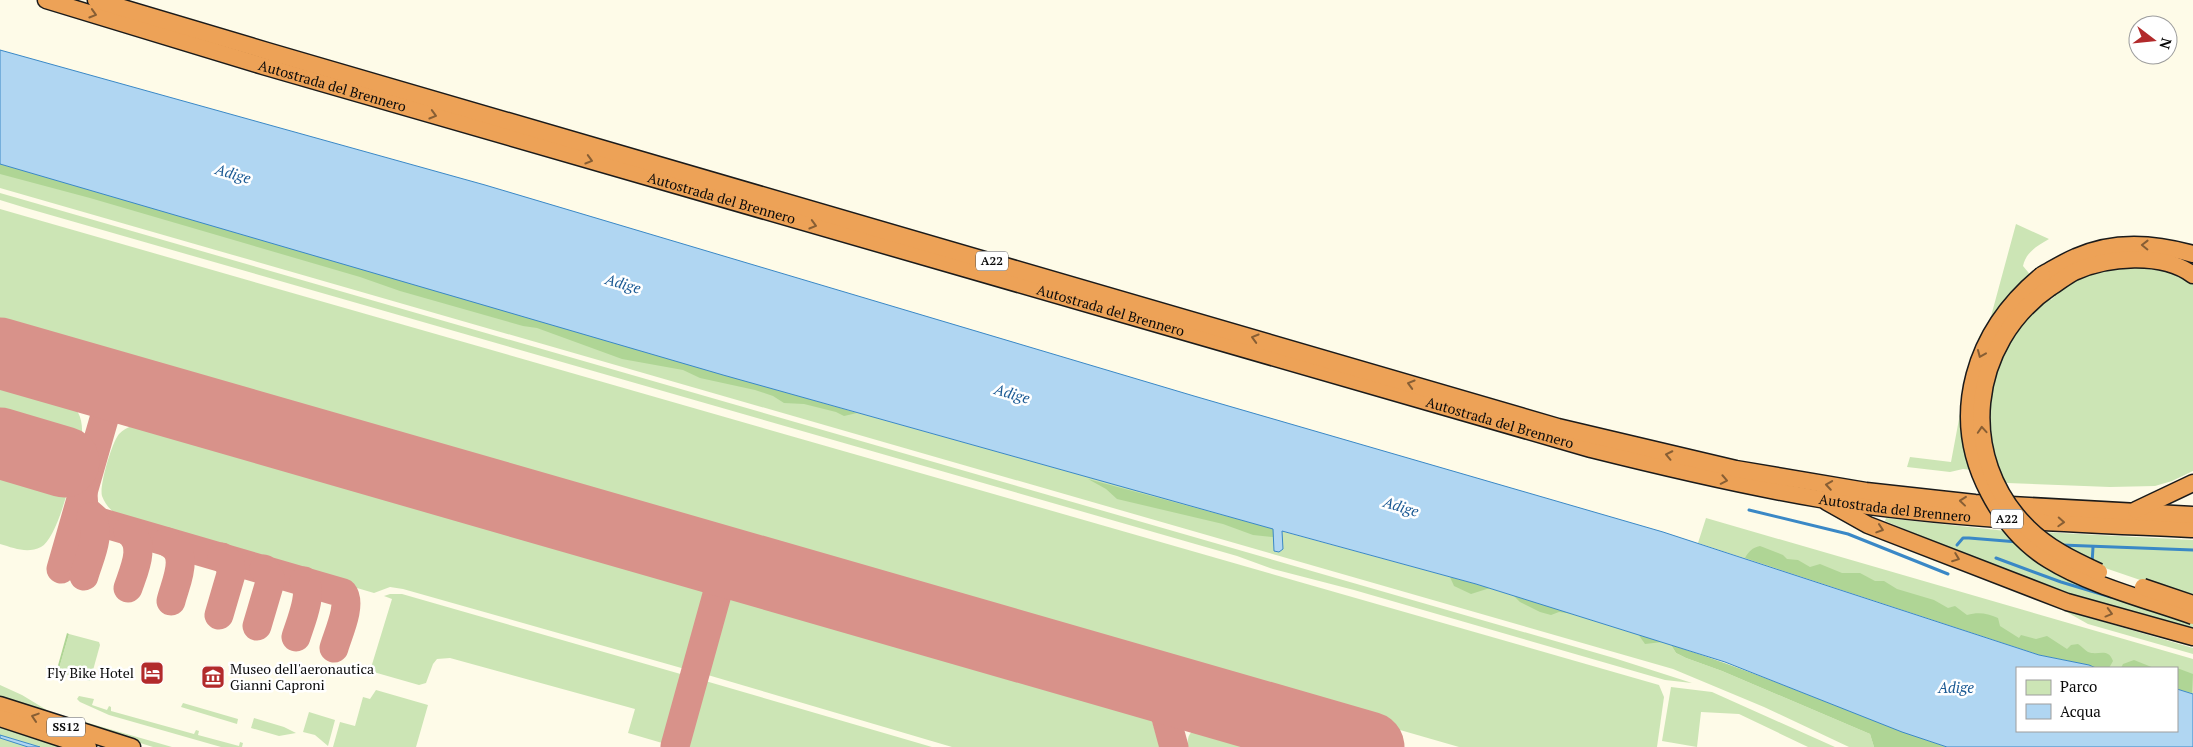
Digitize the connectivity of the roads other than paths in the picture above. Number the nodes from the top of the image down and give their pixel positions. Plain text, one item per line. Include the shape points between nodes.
1 (46, 0) edge
2 (96, 0) edge
3 (2193, 254) edge
4 (2193, 275) edge
5 (2047, 281) junction
6 (2193, 484) edge
7 (1821, 499) junction
8 (2134, 511) junction
9 (2193, 515) edge
10 (2193, 529) edge
11 (2193, 604) edge
12 (2193, 616) edge
13 (2193, 636) edge
14 (0, 705) edge
15 (0, 718) edge
16 (88, 747) edge
17 (132, 747) edge

1 -> 7 highway, Autostrada del Brennero / A22 via 1591,449 1690,474
8 -> 2 highway, Autostrada del Brennero / A22 via 1976,503 1866,491 1661,453 1548,424
3 -> 5 highway via 2149,244 2121,246 2089,252
4 - 5 highway via 2184,268 2140,258 2110,262
11 -> 5 highway, bridge via 2100,572 2044,542 2014,513 1987,463 1981,422 1991,362 2014,320
5 -> 12 highway, bridge via 2030,286 2005,312 1976,366 1968,422 1980,477 2009,524 2048,559 2068,571
6 - 8 highway
7 -> 10 highway, Autostrada del Brennero / A22 via 1977,518
7 -> 13 highway via 1868,525 2067,602
8 - 9 highway, Autostrada del Brennero / A22
17 -> 14 highway, SS12
15 - 16 highway, SS12

